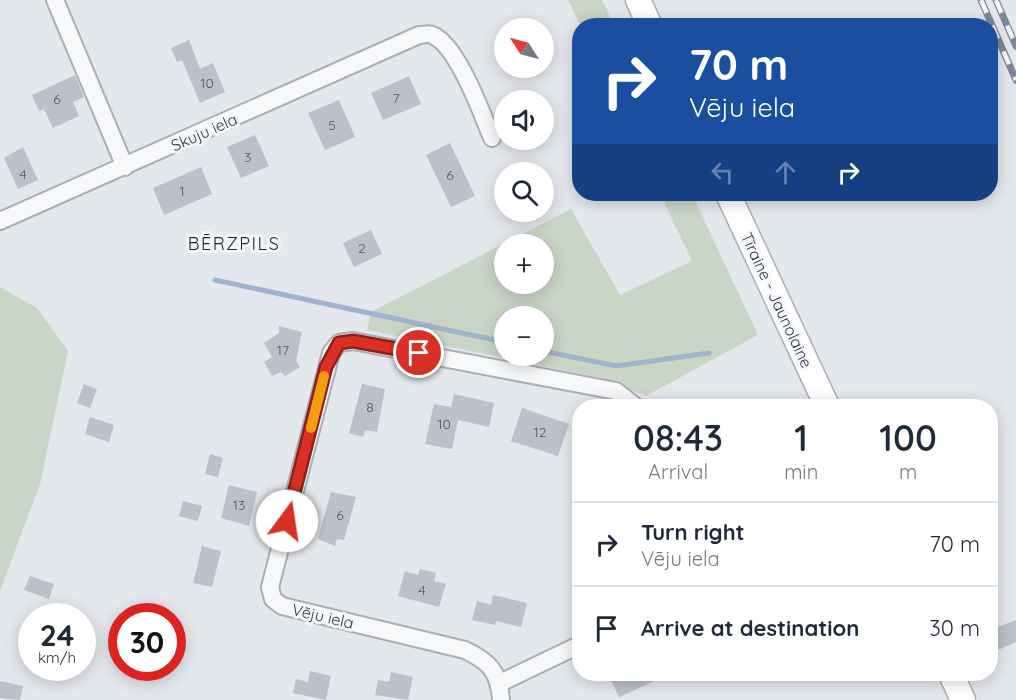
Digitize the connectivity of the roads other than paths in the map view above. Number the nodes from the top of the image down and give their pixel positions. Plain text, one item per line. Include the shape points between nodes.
1 (56, 0) edge
2 (638, 0) edge
3 (646, 18) edge
4 (492, 138) dead end
5 (125, 167) junction
6 (731, 201) edge
7 (0, 221) edge
8 (626, 399) edge
9 (824, 399) edge
10 (572, 648) edge
11 (954, 681) edge
12 (500, 683) junction
13 (501, 700) edge
14 (963, 700) edge

1 - 5 street
2 - 3 main road
4 - 5 street, Skuju iela via 464,74 445,44 432,34 407,40
5 - 7 street, Skuju iela
6 - 9 main road, Tīraine - Jaunolaine
8 - 12 street, Vēju iela via 616,391 353,341 339,343 331,353 270,587 273,599 282,606 465,650 486,660
10 - 12 street
11 - 14 main road
12 - 13 street

